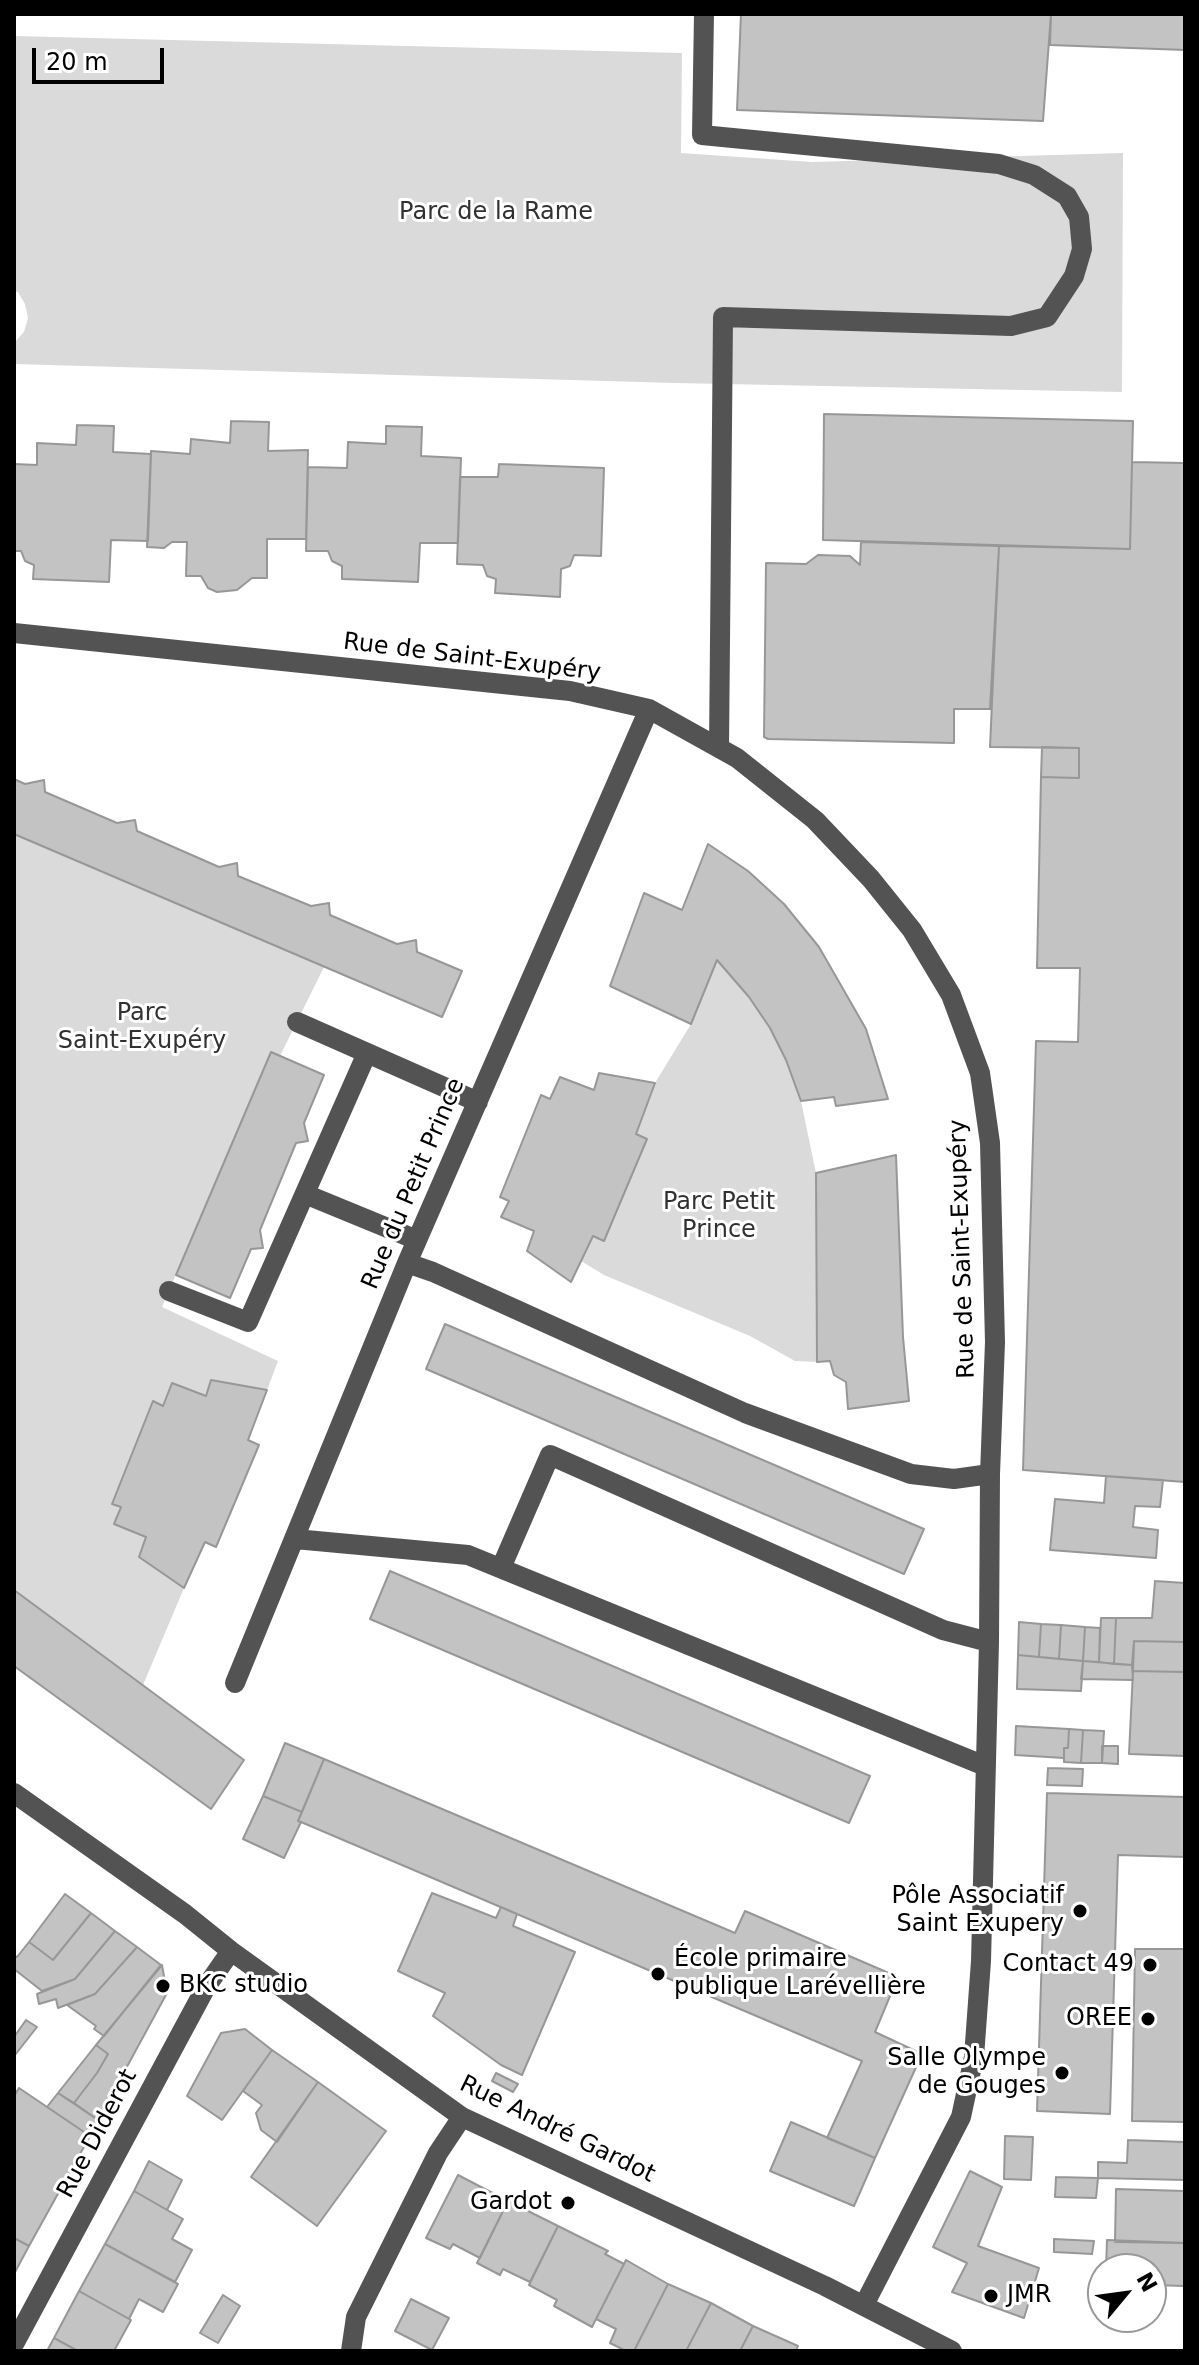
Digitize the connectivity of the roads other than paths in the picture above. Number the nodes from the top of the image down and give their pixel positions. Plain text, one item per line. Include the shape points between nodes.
1 (704, 14) edge
2 (14, 633) edge
3 (649, 709) junction
4 (719, 748) junction
5 (297, 1022) dead end
6 (367, 1053) junction
7 (478, 1102) junction
8 (305, 1194) junction
9 (417, 1240) junction
10 (407, 1263) junction
11 (169, 1291) dead end
12 (990, 1474) junction
13 (295, 1539) junction
14 (501, 1568) junction
15 (989, 1642) junction
16 (235, 1683) dead end
17 (985, 1766) junction
18 (14, 1793) edge
19 (231, 1951) junction
20 (462, 2117) junction
21 (864, 2305) junction
22 (14, 2344) edge
23 (351, 2351) edge
24 (952, 2351) edge

1 - 4 street via 702,135 999,164 1034,175 1067,196 1079,217 1082,249 1074,276 1047,317 1011,326 723,317
2 - 3 street, Rue de Saint-Exupéry via 570,691
3 - 4 street, Rue de Saint-Exupéry
3 - 7 street, Rue du Petit Prince
4 - 12 street, Rue de Saint-Exupéry via 815,820 871,879 912,930 951,995 980,1073 990,1143 995,1342
5 - 6 street
6 - 7 street
6 - 8 street
7 - 9 street, Rue du Petit Prince
8 - 9 street
8 - 11 street via 248,1322
9 - 10 street, Rue du Petit Prince
10 - 12 street via 745,1413 911,1474 954,1479
10 - 13 street, Rue du Petit Prince
12 - 15 street, Rue de Saint-Exupéry
13 - 14 street via 468,1555
13 - 16 street, Rue du Petit Prince
14 - 15 street via 550,1455 943,1630
14 - 17 street
15 - 17 street, Rue de Saint-Exupéry
17 - 21 street, Rue de Saint-Exupéry via 981,1961 974,2057 961,2117
18 - 19 street, Rue André Gardot
19 - 20 street, Rue André Gardot
19 - 22 street, Rue Diderot via 206,1987
20 - 21 street, Rue André Gardot
20 - 23 street via 438,2153 356,2317
21 - 24 street, Rue André Gardot

